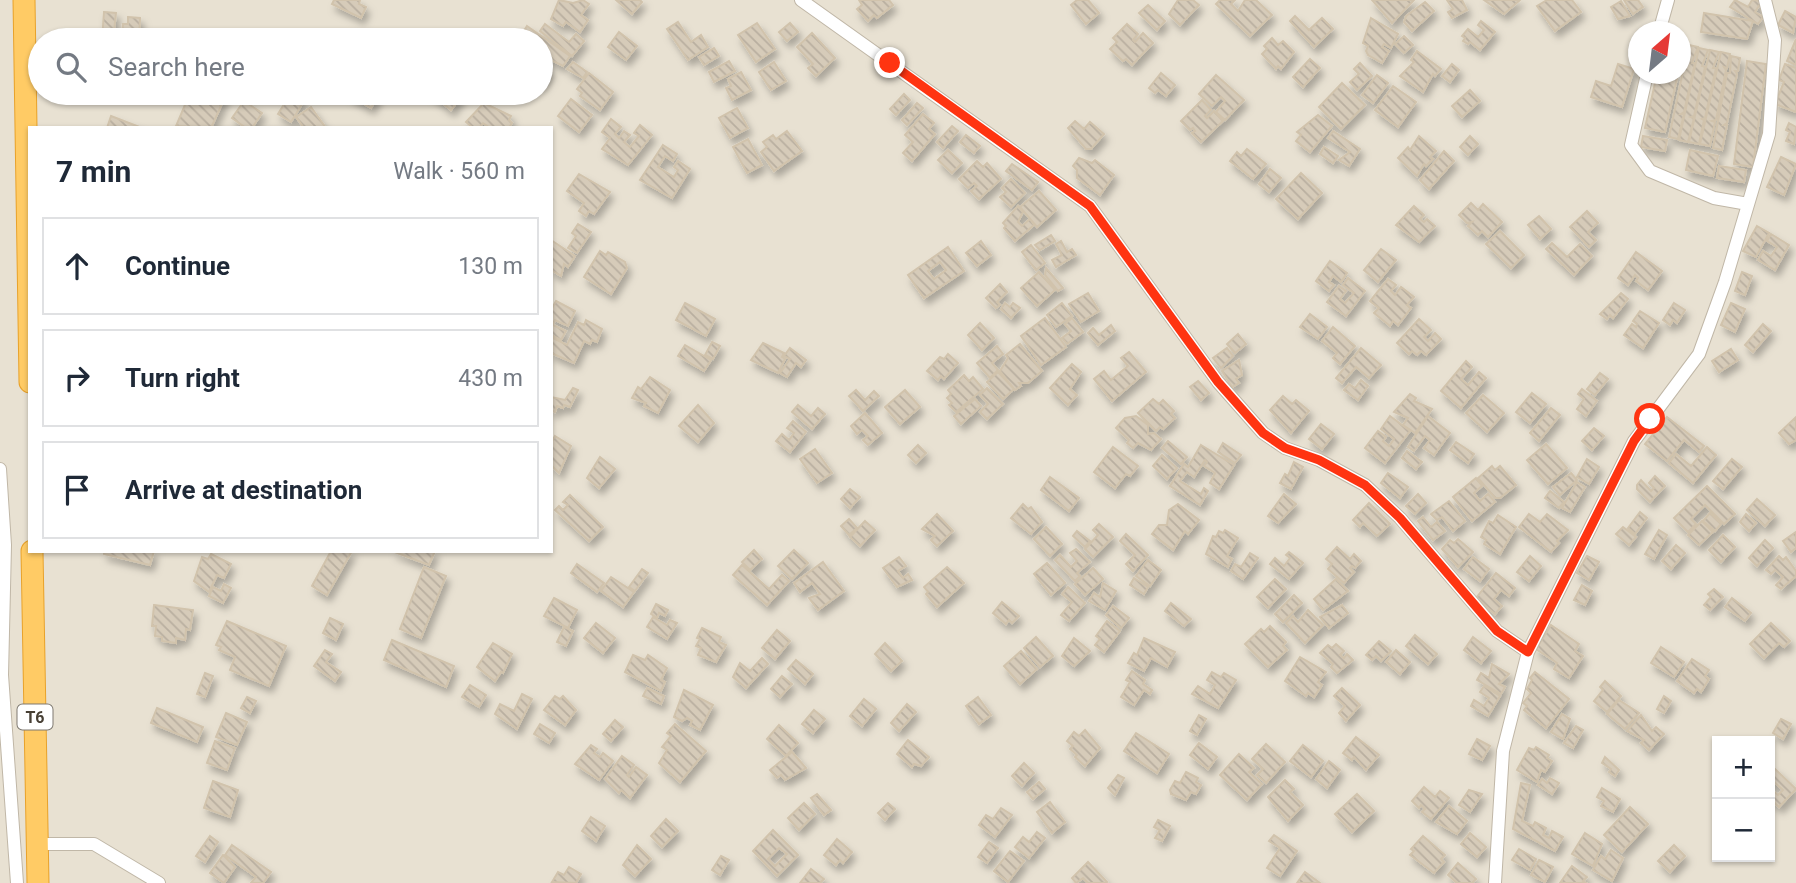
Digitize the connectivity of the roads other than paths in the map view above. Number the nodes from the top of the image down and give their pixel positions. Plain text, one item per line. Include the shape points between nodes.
1 (24, 0) edge
2 (801, 0) edge
3 (1668, 0) edge
4 (1765, 0) edge
5 (1662, 21) edge
6 (1645, 84) edge
7 (1748, 204) junction
8 (28, 255) edge
9 (0, 469) edge
10 (32, 553) edge
11 (1528, 652) junction
12 (4, 745) edge
13 (37, 844) junction
14 (17, 883) edge
15 (38, 883) edge
16 (159, 883) edge
17 (1495, 883) edge

1 - 8 highway
2 - 11 street via 1090,206 1218,382 1263,433 1365,485 1400,518 1497,631
3 - 5 street
4 - 7 street via 1775,40 1769,134
6 - 7 street via 1632,145 1650,171 1714,198
7 - 11 street via 1699,354 1634,441
9 - 12 street via 5,545
10 - 13 highway, T6
11 - 17 street via 1503,751
12 - 14 street
13 - 15 highway, T6
13 - 16 street via 94,844

